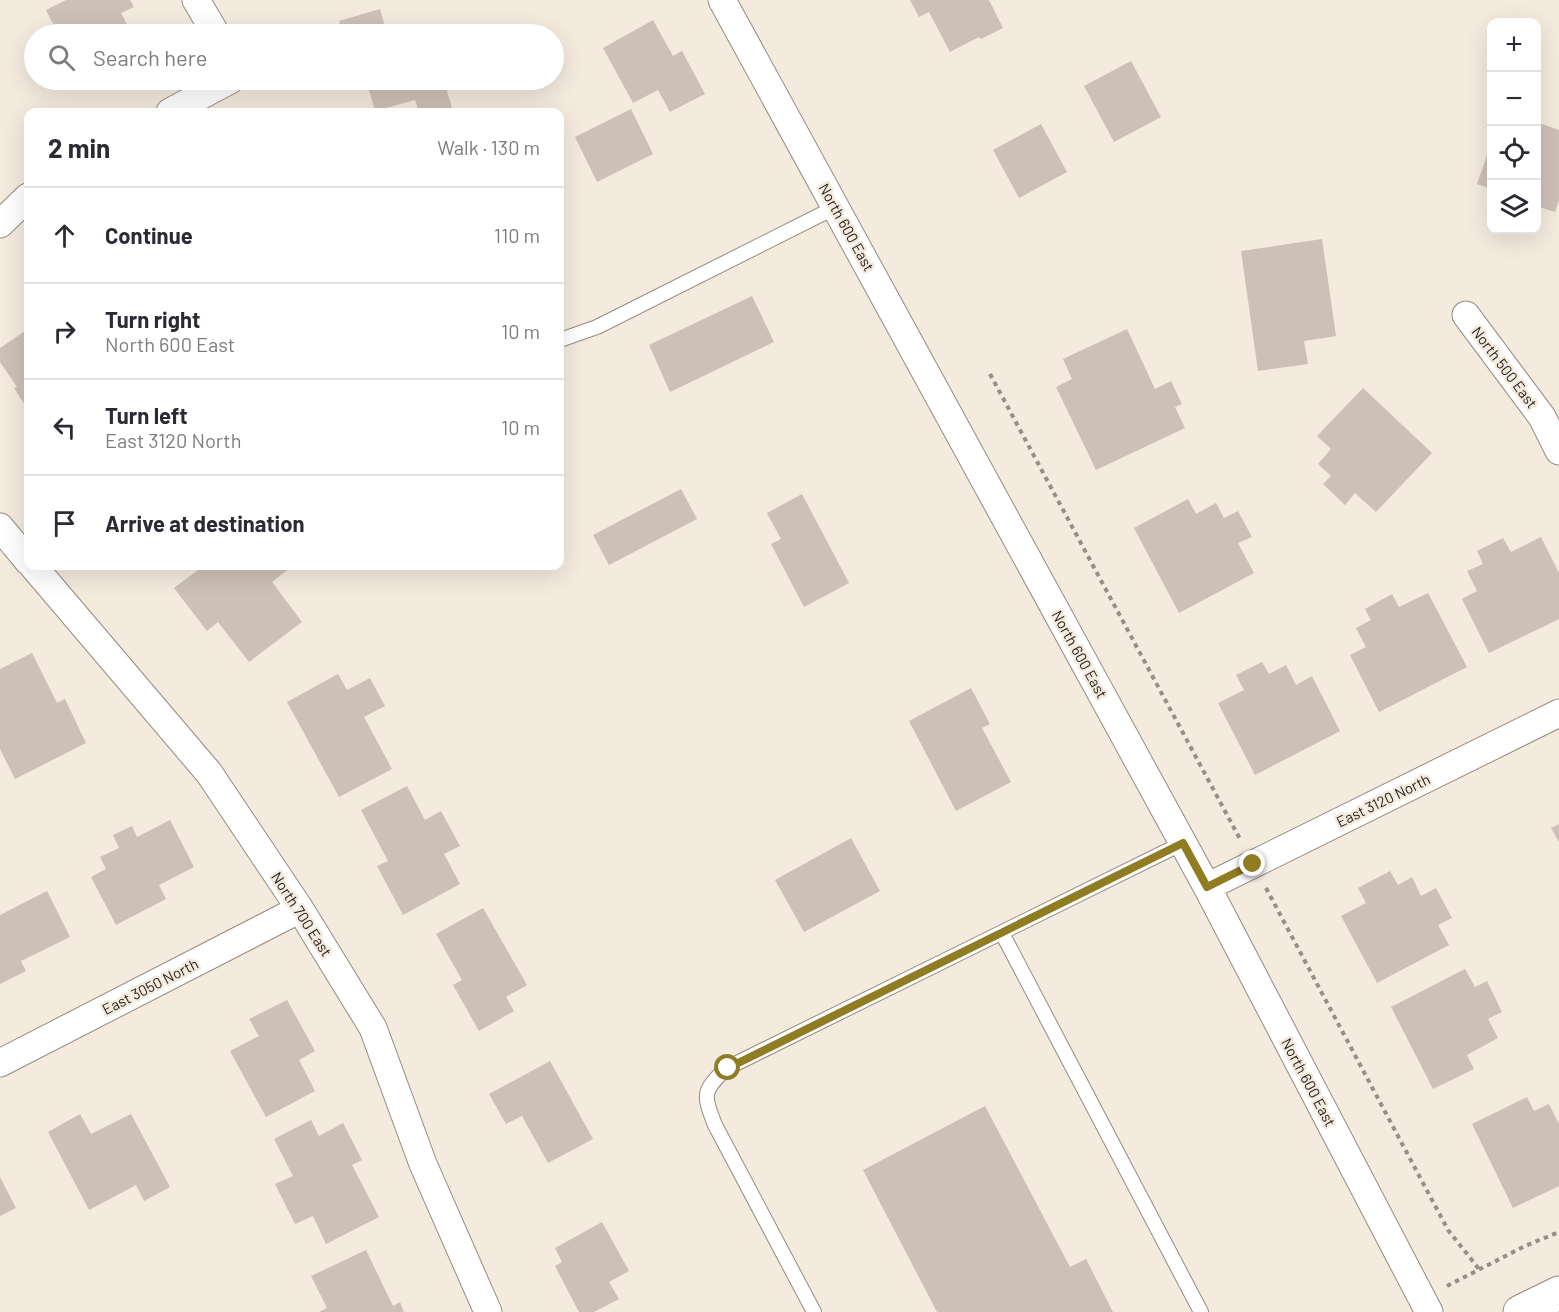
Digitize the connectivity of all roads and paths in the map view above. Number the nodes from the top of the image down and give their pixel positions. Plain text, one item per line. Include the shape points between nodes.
1 (196, 0) edge
2 (722, 0) edge
3 (210, 24) edge
4 (211, 90) edge
5 (178, 108) edge
6 (24, 201) edge
7 (836, 207) junction
8 (0, 224) edge
9 (1466, 315) dead end
10 (564, 339) edge
11 (990, 374) dead end
12 (1559, 451) edge
13 (0, 527) edge
14 (24, 556) edge
15 (36, 570) edge
16 (1559, 713) edge
17 (1234, 828) dead end
18 (1183, 843) junction
19 (1207, 887) junction
20 (1270, 895) dead end
21 (300, 909) junction
22 (1002, 933) junction
23 (0, 1063) edge
24 (1559, 1232) edge
25 (1559, 1293) edge
26 (488, 1312) edge
27 (814, 1312) edge
28 (1202, 1312) edge
29 (1429, 1312) edge
30 (1520, 1312) edge

1 - 3 street
2 - 7 street, North 600 East
4 - 5 street
6 - 8 street
7 - 10 lane via 597,327
7 - 18 street, North 600 East
9 - 12 street, North 500 East via 1542,417
11 - 17 path
13 - 14 street
15 - 21 street, North 700 East via 209,773
16 - 19 street, East 3120 North
18 - 19 street, North 600 East
18 - 22 lane
19 - 29 street, North 600 East
20 - 24 path via 1448,1230 1479,1269
21 - 23 street, East 3050 North
21 - 26 street, North 700 East via 373,1028 423,1164
22 - 27 lane via 728,1068 710,1084 706,1100 715,1125
22 - 28 lane
25 - 30 street

